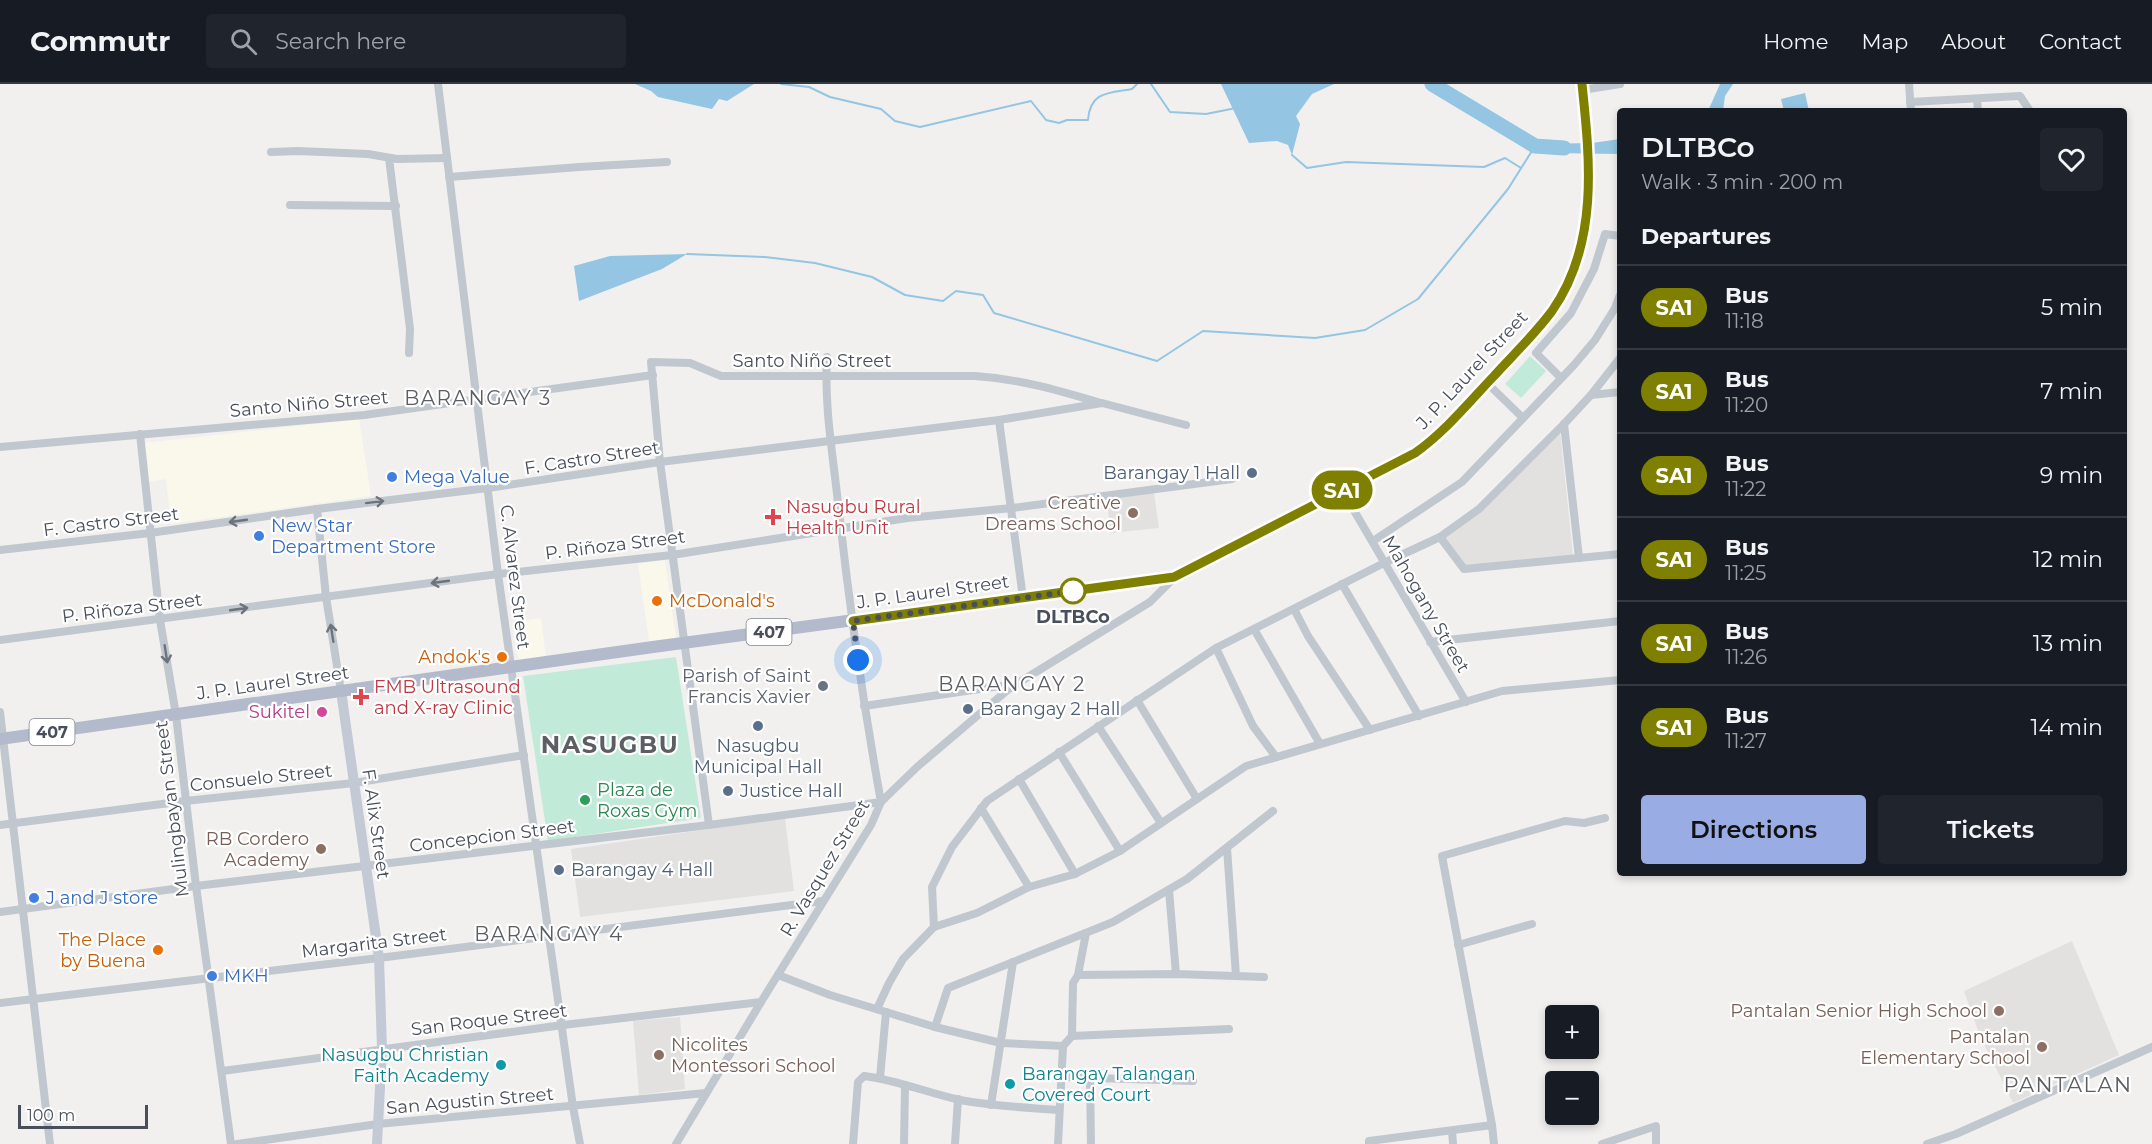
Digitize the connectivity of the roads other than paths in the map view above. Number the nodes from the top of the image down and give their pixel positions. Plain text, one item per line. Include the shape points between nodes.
1 (438, 84) edge
2 (1620, 84) edge
3 (1909, 84) edge
4 (1582, 87) edge
5 (1977, 99) junction
6 (1910, 102) junction
7 (1911, 108) edge
8 (1978, 108) edge
9 (2028, 108) edge
10 (271, 152) dead end
11 (389, 158) junction
12 (447, 158) junction
13 (667, 162) dead end
14 (450, 177) junction
15 (290, 205) dead end
16 (396, 206) junction
17 (1617, 236) edge
18 (1617, 303) edge
19 (409, 353) dead end
20 (827, 357) dead end
21 (1617, 362) edge
22 (653, 375) junction
23 (826, 377) junction
24 (1561, 378) junction
25 (1487, 383) junction
26 (1617, 392) edge
27 (1591, 394) junction
28 (476, 400) junction
29 (1102, 403) junction
30 (1523, 418) junction
31 (999, 420) junction
32 (1564, 424) junction
33 (1186, 425) dead end
34 (140, 434) junction
35 (831, 440) junction
36 (0, 447) edge
37 (660, 462) junction
38 (1232, 479) dead end
39 (488, 488) junction
40 (1342, 490) junction
41 (1012, 508) junction
42 (317, 509) junction
43 (841, 529) junction
44 (150, 533) junction
45 (1440, 537) junction
46 (1377, 539) dead end
47 (0, 550) edge
48 (1617, 554) edge
49 (672, 555) junction
50 (1579, 558) junction
51 (1384, 563) junction
52 (498, 574) junction
53 (1174, 577) junction
54 (1342, 585) junction
55 (326, 597) junction
56 (1023, 598) junction
57 (1294, 609) junction
58 (160, 620) junction
59 (853, 621) junction
60 (1617, 621) edge
61 (1254, 629) junction
62 (0, 640) edge
63 (1430, 642) junction
64 (685, 643) junction
65 (1216, 648) junction
66 (512, 668) junction
67 (1617, 680) edge
68 (1010, 688) junction
69 (341, 691) junction
70 (1137, 700) junction
71 (1466, 702) junction
72 (864, 706) junction
73 (0, 712) edge
74 (176, 715) junction
75 (1419, 716) junction
76 (1098, 726) junction
77 (1370, 730) junction
78 (2, 739) edge
79 (1320, 744) junction
80 (1059, 752) junction
81 (524, 755) junction
82 (1276, 757) junction
83 (1019, 779) junction
84 (354, 783) junction
85 (1197, 799) junction
86 (185, 801) junction
87 (881, 802) junction
88 (981, 808) junction
89 (1273, 811) dead end
90 (1605, 818) dead end
91 (14, 823) junction
92 (1161, 823) junction
93 (0, 825) edge
94 (709, 825) junction
95 (537, 845) junction
96 (1227, 848) junction
97 (1120, 851) junction
98 (366, 867) junction
99 (1075, 874) junction
100 (196, 886) junction
101 (1029, 887) junction
102 (1169, 890) junction
103 (823, 901) junction
104 (23, 908) junction
105 (0, 912) edge
106 (1532, 924) dead end
107 (934, 927) junction
108 (1086, 933) junction
109 (549, 935) junction
110 (1458, 945) junction
111 (379, 958) junction
112 (1013, 962) junction
113 (1176, 974) junction
114 (778, 975) junction
115 (1078, 975) junction
116 (1236, 976) junction
117 (1264, 977) dead end
118 (208, 979) junction
119 (33, 999) junction
120 (761, 1002) junction
121 (0, 1003) edge
122 (877, 1009) junction
123 (886, 1012) junction
124 (563, 1025) junction
125 (935, 1027) junction
126 (1229, 1029) dead end
127 (1072, 1036) junction
128 (1001, 1043) junction
129 (1063, 1046) junction
130 (2152, 1047) edge
131 (382, 1049) junction
132 (222, 1071) junction
133 (1061, 1077) junction
134 (880, 1078) junction
135 (1090, 1078) junction
136 (1193, 1081) dead end
137 (906, 1085) junction
138 (706, 1093) junction
139 (958, 1099) junction
140 (992, 1105) junction
141 (573, 1107) junction
142 (1059, 1110) junction
143 (378, 1124) junction
144 (1492, 1125) junction
145 (1452, 1131) junction
146 (1410, 1140) edge
147 (50, 1144) edge
148 (231, 1144) edge
149 (237, 1144) edge
150 (377, 1144) edge
151 (580, 1144) edge
152 (676, 1144) edge
153 (853, 1144) edge
154 (903, 1144) edge
155 (955, 1144) edge
156 (1058, 1144) edge
157 (1091, 1144) edge
158 (1369, 1144) edge
159 (1453, 1144) edge
160 (1494, 1144) edge
161 (1602, 1144) edge
162 (1656, 1144) edge
163 (1927, 1144) edge

1 - 12 street, C. Alvarez Street
2 - 4 street
3 - 6 street
4 - 25 main road, J. P. Laurel Street / 407 via 1588,178 1585,234 1574,272 1552,310
5 - 6 street
5 - 8 street
5 - 9 street via 2020,96
6 - 7 street
10 - 11 street
11 - 12 street
11 - 16 street
12 - 14 street, C. Alvarez Street
13 - 14 street
14 - 28 street, C. Alvarez Street
15 - 16 street
16 - 19 street via 410,328
17 - 24 street via 1605,234 1594,269 1571,313 1536,352
18 - 24 street via 1595,340
20 - 23 street
21 - 27 street
22 - 23 street, Santo Niño Street via 651,362 690,363 721,376
22 - 28 street, Santo Niño Street
22 - 37 street
23 - 29 street, Santo Niño Street via 975,375 1031,382
23 - 35 street
24 - 30 street
25 - 30 street
25 - 40 main road, J. P. Laurel Street / 407 via 1426,445
26 - 27 street
27 - 32 street
28 - 34 street, Santo Niño Street via 364,415
28 - 39 street, C. Alvarez Street
29 - 31 street, F. Castro Street
29 - 33 street, F. Castro Street
30 - 46 street via 1462,482
31 - 35 street, F. Castro Street
31 - 41 street
32 - 45 street via 1479,509
32 - 50 street
34 - 36 street, Santo Niño Street
34 - 44 street, Mulingbayan Street
35 - 37 street, F. Castro Street
35 - 43 street
37 - 39 street, F. Castro Street
37 - 49 street
38 - 41 street, P. Riñoza Street
42 -> 39 street, F. Castro Street
39 - 52 street, C. Alvarez Street
40 - 51 street, Mahogany Street
40 - 53 main road, J. P. Laurel Street / 407
41 - 43 street, P. Riñoza Street
41 - 56 street
42 -> 44 street, F. Castro Street
42 - 55 street, F. Alix Street
43 - 49 street, P. Riñoza Street
43 - 59 street
44 - 47 street, F. Castro Street
44 - 58 street, Mulingbayan Street
45 - 50 street via 1464,569
45 - 51 street
48 - 50 street
49 - 52 street, P. Riñoza Street
49 - 64 street
51 - 54 street
51 - 63 street, Mahogany Street
52 -> 55 street, P. Riñoza Street
52 - 66 street, C. Alvarez Street
53 - 56 main road, J. P. Laurel Street / 407
53 - 68 street, R. Vasquez Street via 1150,602
54 - 57 street
54 - 75 street
58 -> 55 street, P. Riñoza Street
69 -> 55 street, F. Alix Street
56 - 59 main road, J. P. Laurel Street / 407
57 - 61 street
57 - 77 street
58 - 62 street, P. Riñoza Street
58 -> 74 street, Mulingbayan Street
59 - 64 main road, J. P. Laurel Street / 407
59 - 72 street
60 - 63 street
61 - 65 street
61 - 79 street
63 - 71 street, Mahogany Street
64 - 66 main road, J. P. Laurel Street / 407
64 - 94 street
65 - 70 street
65 - 82 street via 1253,726
66 - 69 main road, J. P. Laurel Street / 407
66 - 81 street, C. Alvarez Street
67 - 71 street via 1502,691
68 - 72 street via 1000,686
68 - 87 street, R. Vasquez Street via 916,766
69 - 74 main road, J. P. Laurel Street / 407
69 - 84 main road, F. Alix Street
70 - 76 street
70 - 85 street
71 - 75 street
72 - 87 street
73 - 78 street
74 - 78 main road, J. P. Laurel Street / 407
74 - 86 street, Mulingbayan Street
75 - 77 street
76 - 80 street
76 - 92 street
77 - 79 street
78 - 91 street
79 - 82 street
80 - 83 street
80 - 97 street
81 - 84 street, Consuelo Street
81 - 95 street, C. Alvarez Street
82 - 85 street via 1246,766
83 - 88 street
83 - 99 street
84 - 86 street, Consuelo Street
84 - 98 main road, F. Alix Street
85 - 92 street
86 - 91 street, Consuelo Street
86 - 100 street, Mulingbayan Street
87 - 94 street, Concepcion Street
87 - 103 street, R. Vasquez Street
88 - 101 street
88 - 107 street via 951,847 932,887
89 - 96 street
90 - 110 street via 1584,823 1565,821 1442,856
91 - 93 street, Consuelo Street
91 - 104 street
92 - 97 street
94 - 95 street, Concepcion Street
95 - 98 street, Concepcion Street
95 - 109 street, C. Alvarez Street
96 - 102 street
96 - 116 street
97 - 99 street
98 - 100 street, Concepcion Street
98 - 111 main road, F. Alix Street
99 - 101 street
100 - 104 street, Concepcion Street
100 - 118 street, Mulingbayan Street
101 - 107 street via 977,913
102 - 108 street
102 - 113 street
103 - 109 street, Margarita Street
103 - 114 street, R. Vasquez Street
104 - 105 street, Concepcion Street
104 - 119 street
106 - 110 street
107 - 122 street via 903,959
108 - 112 street
108 - 115 street
109 - 111 street, Margarita Street
109 - 124 street, C. Alvarez Street
110 - 144 street
111 - 118 street, Margarita Street
111 - 131 main road, F. Alix Street
112 - 125 street via 948,988
112 - 128 street
113 - 115 street
113 - 116 street
114 - 120 street, R. Vasquez Street
114 - 122 street
115 - 127 street via 1073,983
116 - 117 street
118 - 119 street, Margarita Street
118 - 132 street, Mulingbayan Street
119 - 121 street, Margarita Street
119 - 147 street
120 - 124 street, San Roque Street
120 - 138 street, R. Vasquez Street
122 - 123 street
123 - 125 street
123 - 134 street
124 - 131 street, San Roque Street
124 - 141 street, C. Alvarez Street
125 - 128 street
126 - 127 street
127 - 129 street
128 - 129 street
128 - 140 street
129 - 133 street
130 - 163 street
131 - 132 street, San Roque Street
131 - 143 main road, F. Alix Street
132 - 148 street, Mulingbayan Street
133 - 135 street
133 - 142 street
134 - 137 street
134 - 153 street via 864,1076 858,1082
135 - 136 street
135 - 157 street
137 - 139 street
137 - 154 street
138 - 141 street, San Agustin Street
138 - 152 street, R. Vasquez Street
139 - 140 street
139 - 155 street
140 - 142 street
141 - 143 street, San Agustin Street
141 - 151 street, C. Alvarez Street
142 - 156 street
143 - 149 street, San Agustin Street
143 - 150 main road, F. Alix Street
144 - 145 street
144 - 160 street
145 - 146 street
145 - 159 street
146 - 158 street
161 - 162 street via 1656,1126

